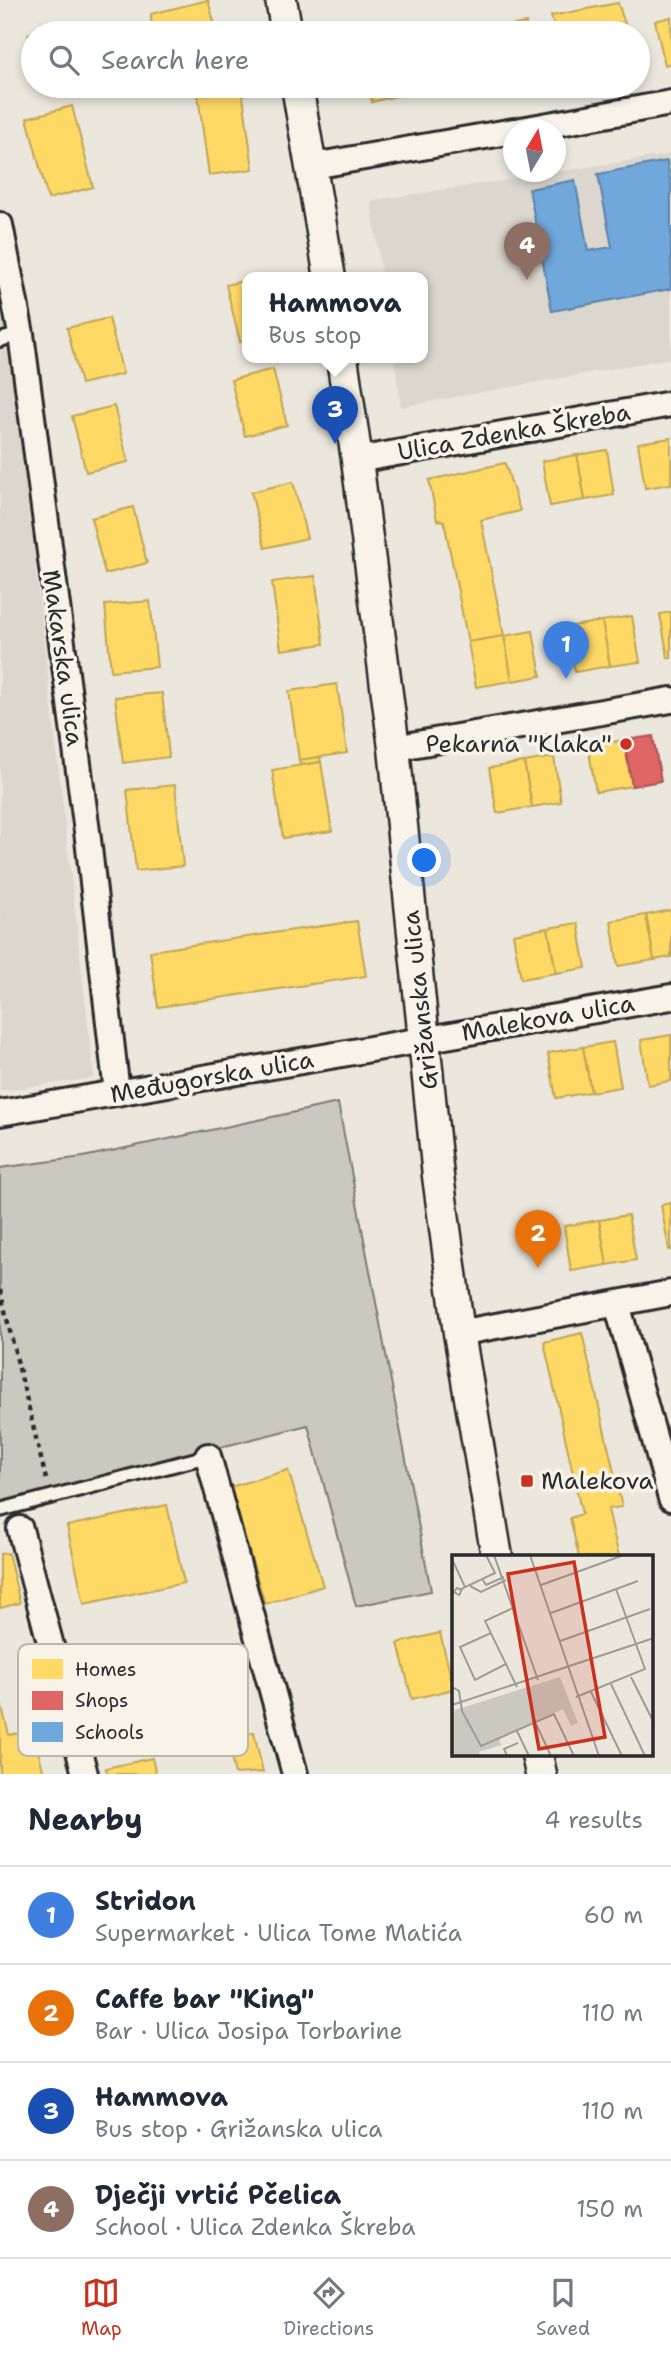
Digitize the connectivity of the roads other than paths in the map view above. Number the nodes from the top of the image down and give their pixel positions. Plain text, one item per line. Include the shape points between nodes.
1 (281, 0) edge
2 (285, 21) edge
3 (300, 98) edge
4 (671, 103) edge
5 (566, 122) edge
6 (503, 133) edge
7 (313, 166) junction
8 (1, 232) edge
9 (329, 272) edge
10 (11, 337) edge
11 (343, 363) edge
12 (671, 404) edge
13 (358, 460) junction
14 (671, 700) edge
15 (394, 748) junction
16 (671, 998) edge
17 (425, 1039) junction
18 (117, 1093) junction
19 (0, 1113) edge
20 (671, 1293) edge
21 (617, 1304) junction
22 (459, 1333) junction
23 (208, 1457) joint
24 (671, 1498) edge
25 (0, 1510) edge
26 (20, 1529) dead end
27 (497, 1555) edge
28 (51, 1644) edge
29 (80, 1756) edge
30 (537, 1756) edge
31 (85, 1774) edge
32 (295, 1774) edge
33 (541, 1774) edge

1 - 2 street
3 - 7 street
4 - 5 street
6 - 7 street
7 - 9 street
8 - 10 street, Makarska ulica
10 - 18 street, Makarska ulica via 88,839
11 - 13 street, Grižanska ulica
12 - 13 street, Ulica Zdenka Škreba
13 - 15 street, Grižanska ulica
14 - 15 street
15 - 17 street, Grižanska ulica
16 - 17 street, Malekova ulica
17 - 18 street, Međugorska ulica
17 - 22 street, Grižanska ulica
18 - 19 street, Međugorska ulica
20 - 21 street
21 - 22 street
21 - 24 street
22 - 27 street, Grižanska ulica
23 - 25 lane
23 - 32 street
26 - 28 street
29 - 31 street
30 - 33 street

